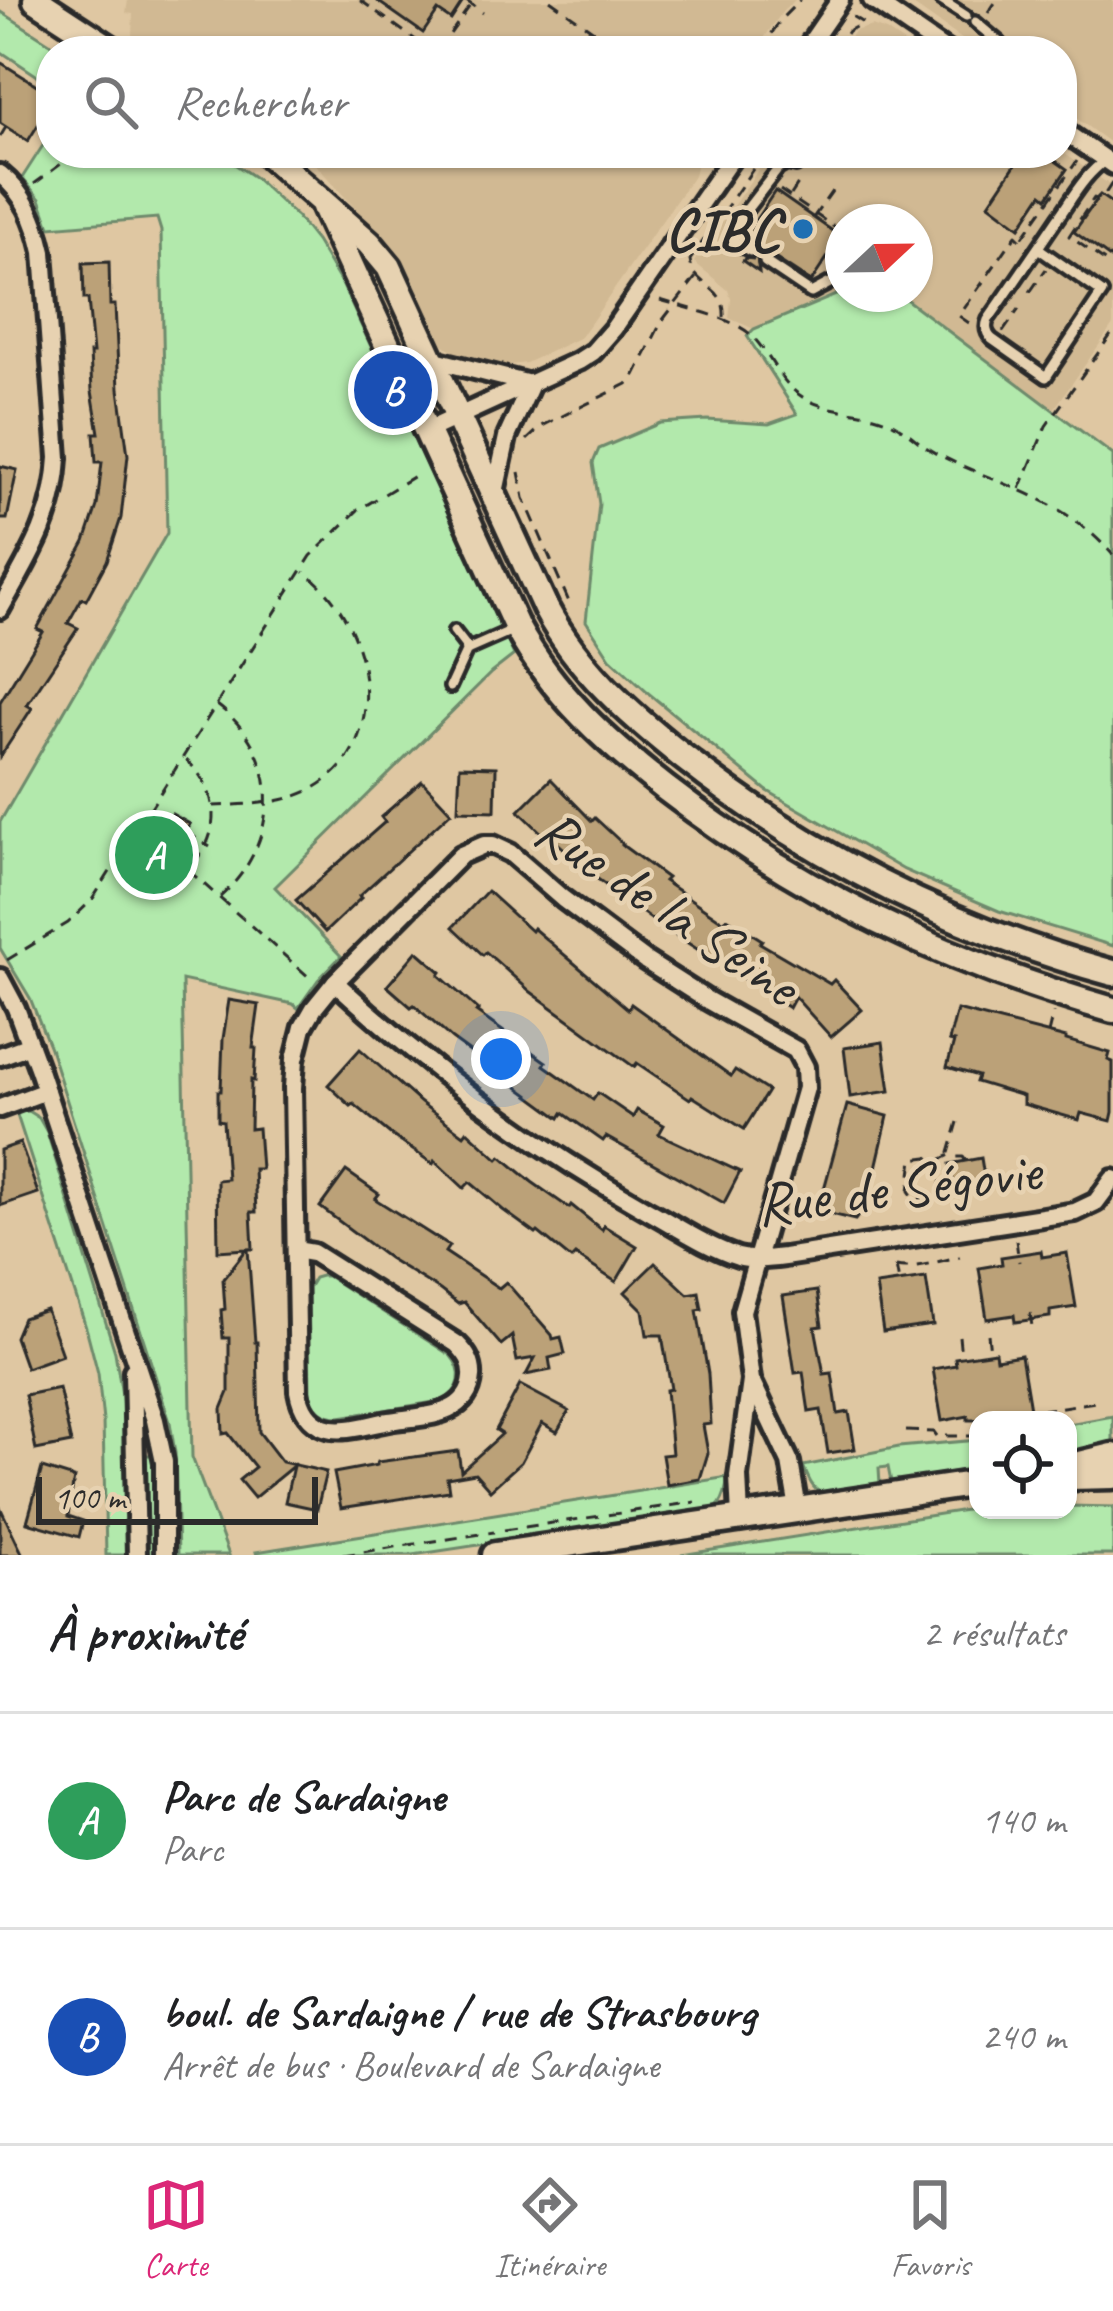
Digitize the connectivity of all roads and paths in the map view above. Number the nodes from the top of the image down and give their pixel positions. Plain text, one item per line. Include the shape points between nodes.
1 (36, 0) edge
2 (360, 0) edge
3 (465, 0) edge
4 (550, 0) edge
5 (800, 0) edge
6 (840, 0) edge
7 (872, 0) edge
8 (941, 0) edge
9 (998, 0) edge
10 (472, 2) edge
11 (483, 14) dead end
12 (975, 19) junction
13 (863, 23) dead end
14 (91, 36) edge
15 (410, 36) edge
16 (446, 36) edge
17 (601, 36) edge
18 (770, 36) edge
19 (815, 36) edge
20 (844, 36) edge
21 (924, 36) edge
22 (993, 36) edge
23 (6, 127) dead end
24 (0, 137) edge
25 (1077, 140) edge
26 (1110, 163) edge
27 (56, 168) edge
28 (283, 168) edge
29 (724, 168) edge
30 (754, 168) edge
31 (781, 168) edge
32 (796, 168) edge
33 (1072, 168) edge
34 (801, 170) joint
35 (0, 173) edge
36 (1112, 183) edge
37 (30, 188) dead end
38 (778, 189) dead end
39 (832, 191) dead end
40 (790, 197) junction
41 (323, 205) junction
42 (814, 216) junction
43 (825, 222) edge
44 (1022, 240) junction
45 (1033, 247) junction
46 (750, 251) dead end
47 (765, 262) dead end
48 (1047, 267) dead end
49 (1113, 267) edge
50 (696, 277) junction
51 (825, 287) edge
52 (1030, 292) dead end
53 (660, 300) dead end
54 (675, 305) junction
55 (1019, 309) dead end
56 (959, 316) dead end
57 (724, 320) junction
58 (1113, 332) edge
59 (1002, 333) dead end
60 (431, 359) junction
61 (531, 384) junction
62 (457, 416) junction
63 (426, 431) junction
64 (530, 436) dead end
65 (429, 469) dead end
66 (519, 469) dead end
67 (1020, 489) junction
68 (494, 498) junction
69 (1113, 555) edge
70 (301, 570) junction
71 (0, 609) edge
72 (573, 612) dead end
73 (517, 628) junction
74 (454, 631) dead end
75 (468, 649) junction
76 (450, 687) dead end
77 (217, 705) junction
78 (183, 758) junction
79 (266, 802) junction
80 (213, 806) junction
81 (152, 808) junction
82 (170, 819) dead end
83 (186, 832) dead end
84 (208, 846) junction
85 (115, 867) junction
86 (187, 868) junction
87 (153, 878) junction
88 (153, 887) dead end
89 (218, 898) junction
90 (3, 969) edge
91 (1113, 973) edge
92 (335, 982) junction
93 (316, 983) dead end
94 (1054, 1007) dead end
95 (1113, 1010) edge
96 (1048, 1034) dead end
97 (30, 1045) junction
98 (0, 1056) edge
99 (46, 1091) junction
100 (0, 1108) edge
101 (958, 1122) dead end
102 (950, 1155) junction
103 (938, 1161) junction
104 (966, 1161) dead end
105 (1113, 1179) edge
106 (1014, 1222) junction
107 (892, 1240) junction
108 (296, 1250) junction
109 (960, 1257) dead end
110 (755, 1259) junction
111 (1019, 1262) dead end
112 (896, 1266) junction
113 (899, 1282) dead end
114 (1030, 1313) dead end
115 (988, 1334) dead end
116 (1033, 1334) dead end
117 (958, 1336) dead end
118 (990, 1352) dead end
119 (132, 1358) junction
120 (962, 1358) dead end
121 (751, 1380) junction
122 (1095, 1402) dead end
123 (1042, 1411) edge
124 (906, 1432) dead end
125 (969, 1436) edge
126 (1113, 1456) edge
127 (1077, 1465) edge
128 (1113, 1476) edge
129 (1077, 1477) edge
130 (969, 1484) edge
131 (798, 1509) junction
132 (740, 1518) junction
133 (136, 1555) edge
134 (164, 1555) edge
135 (495, 1555) edge

1 - 14 street
2 - 15 path
3 - 10 path
4 - 17 path
5 - 18 path
6 - 19 street
7 - 21 street
8 - 12 lane
9 - 12 path
10 - 11 path
10 - 16 path
12 - 22 lane
13 - 20 path
23 - 24 path
25 - 26 street
26 - 45 lane via 1092,169
27 - 37 path
28 - 41 street
29 - 61 street via 602,343
30 - 50 path via 690,260
31 - 46 lane via 734,226 735,241
32 - 34 lane
33 - 44 path
34 - 40 path
35 - 71 street via 26,204 43,252 58,458 49,516
36 - 49 path via 1069,236
38 - 40 path
39 - 42 path
40 - 42 path
41 - 60 street via 389,267
41 - 63 street
42 - 43 path
44 - 45 path
44 - 56 path via 1016,235
45 - 45 lane via 986,326 1046,377 1102,293
47 - 51 lane via 806,292
48 - 52 path
50 - 54 path
50 - 57 path via 720,296
53 - 54 path
54 - 57 path
54 - 64 path via 627,384
55 - 59 path
57 - 67 path via 750,333 802,398 885,419 938,455
58 - 67 path via 1046,426
60 - 61 street
60 - 62 street
61 - 62 street
61 - 68 street via 507,437
62 - 63 street
62 - 68 street
63 - 73 street
65 - 70 path via 358,510
66 - 72 path
67 - 69 path
68 - 91 street via 575,655 701,771 892,890 988,933
70 - 77 path
70 - 79 path via 349,622 366,702 350,751 326,780
73 - 75 lane
73 - 95 street via 592,727 744,845 917,941
74 - 75 lane
75 - 76 lane
77 - 78 path
77 - 79 path via 251,742
78 - 80 path via 207,780
78 - 81 path
79 - 80 path
79 - 89 path via 257,850
80 - 84 path
81 - 82 path
81 - 85 path
83 - 84 path
84 - 86 path
85 - 87 path
85 - 90 path via 68,923
86 - 87 path
86 - 89 path
87 - 88 path
89 - 93 path
90 - 97 street
92 - 108 street, Rue de la Seine via 308,1016 295,1059
92 - 110 street, Rue de Ségovie via 451,1080 560,1157 690,1233
92 - 110 street, Rue de la Seine via 461,855 484,844 510,853 646,961 802,1059 806,1088
94 - 96 path
97 - 98 street
97 - 99 street
99 - 100 street
99 - 119 street
101 - 102 path
102 - 103 path
102 - 104 path
103 - 103 path via 914,1160 914,1198 938,1192
105 - 106 street, Rue de Ségovie via 1086,1208
106 - 107 street, Rue de Ségovie
106 - 111 path
107 - 110 street, Rue de Ségovie
107 - 112 path
108 - 108 street, Rue de la Seine via 298,1391 314,1421 340,1429 460,1402 472,1369 457,1344 313,1252
109 - 112 path
110 - 121 street, Rue de la Seine via 742,1311
112 - 113 path
114 - 116 path
115 - 118 path
117 - 120 path
119 - 133 street
119 - 134 street via 162,1449
121 - 131 street, Rue de la Seine via 790,1462
121 - 132 street, Rue de la Seine via 737,1476
122 - 123 path
124 - 125 path
126 - 127 street
128 - 129 street
130 - 131 street
131 - 132 street
132 - 135 street

